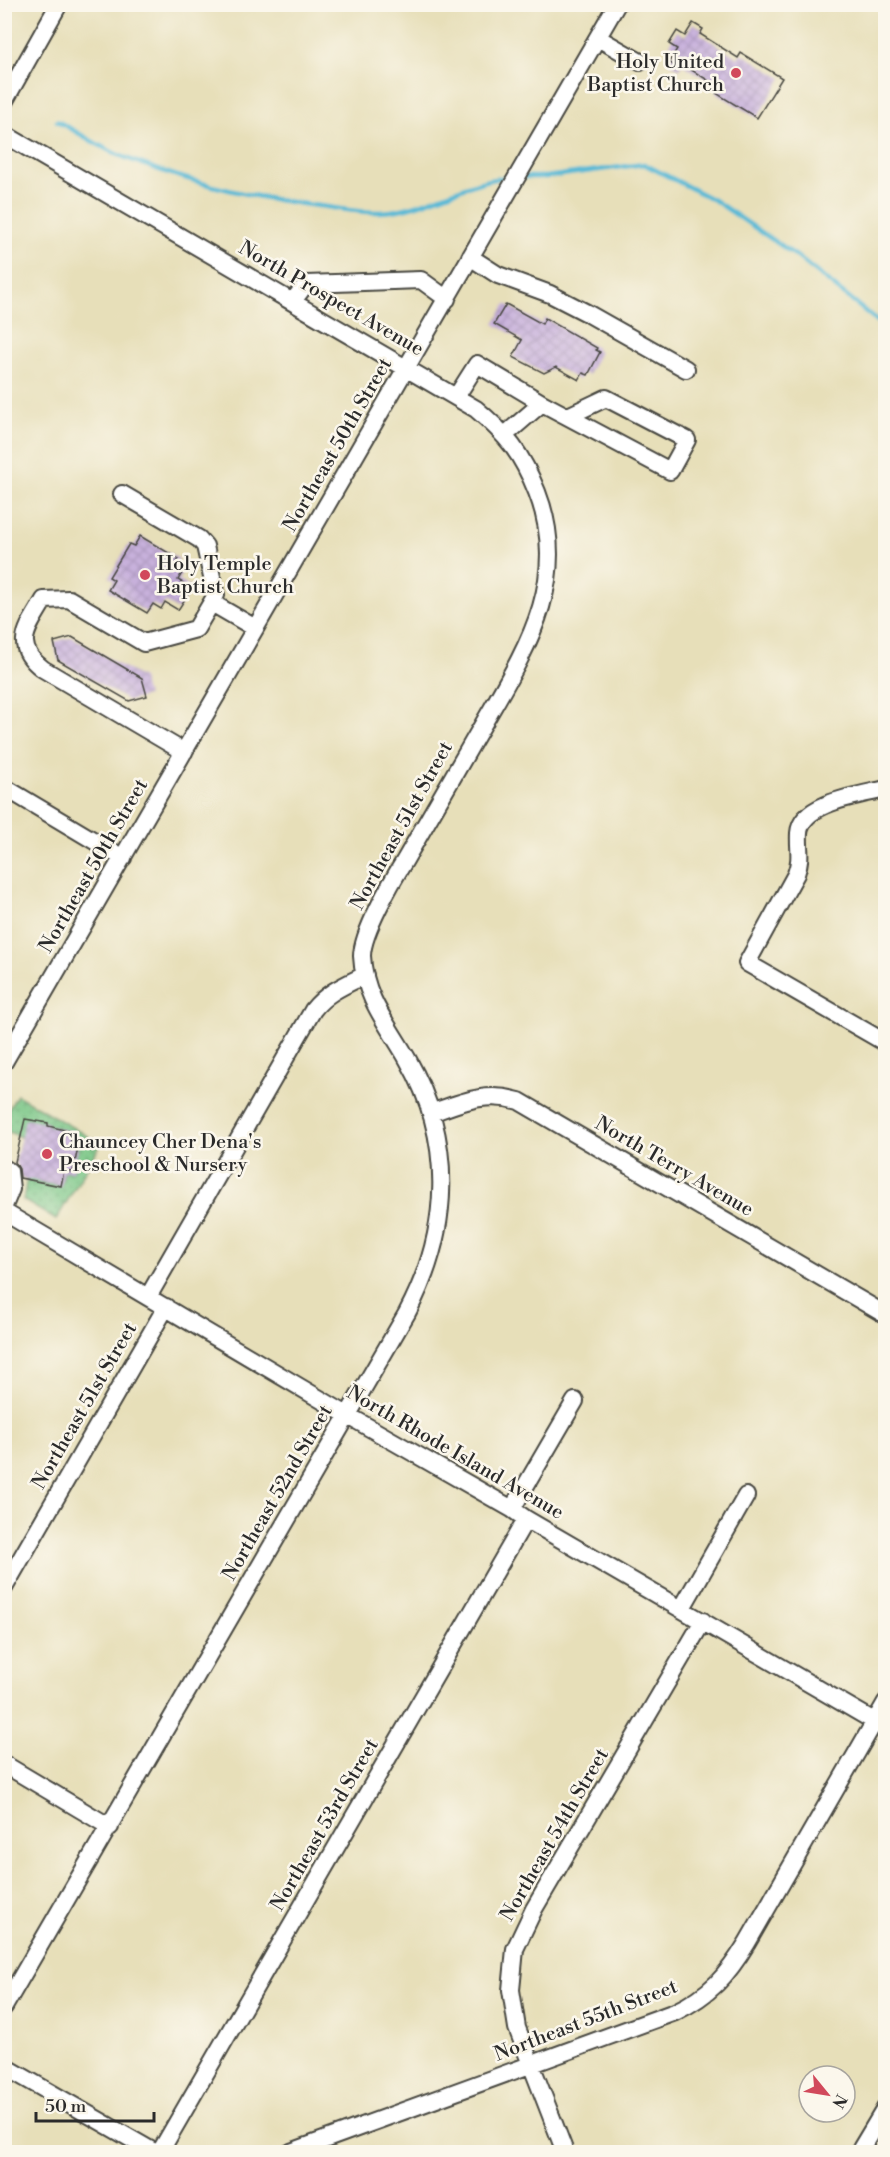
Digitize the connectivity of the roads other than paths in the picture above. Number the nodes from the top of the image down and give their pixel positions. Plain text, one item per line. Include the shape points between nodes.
1 (59, 4) edge
2 (617, 4) edge
3 (598, 38) junction
4 (640, 62) dead end
5 (4, 102) edge
6 (4, 134) edge
7 (470, 257) junction
8 (447, 299) junction
9 (293, 301) junction
10 (407, 367) junction
11 (686, 369) dead end
12 (456, 397) junction
13 (542, 403) junction
14 (568, 416) junction
15 (505, 435) junction
16 (122, 494) dead end
17 (549, 571) joint
18 (212, 603) junction
19 (255, 628) junction
20 (184, 752) junction
21 (4, 787) edge
22 (885, 789) edge
23 (123, 858) junction
24 (365, 975) junction
25 (885, 1043) edge
26 (4, 1062) edge
27 (431, 1113) junction
28 (4, 1168) edge
29 (4, 1206) edge
30 (4, 1212) edge
31 (148, 1297) junction
32 (166, 1307) junction
33 (885, 1315) edge
34 (575, 1401) dead end
35 (347, 1415) junction
36 (746, 1496) dead end
37 (512, 1509) junction
38 (526, 1519) junction
39 (4, 1588) edge
40 (682, 1608) junction
41 (703, 1621) junction
42 (885, 1702) edge
43 (880, 1725) edge
44 (4, 1764) edge
45 (110, 1827) junction
46 (4, 2007) edge
47 (532, 2064) junction
48 (4, 2066) edge
49 (885, 2107) edge
50 (154, 2152) edge
51 (160, 2152) edge
52 (291, 2152) edge
53 (565, 2152) edge
54 (859, 2152) edge

1 - 5 street
2 - 3 street, Northeast 50th Street
3 - 4 street
3 - 7 street, Northeast 50th Street
6 - 9 street, North Prospect Avenue
7 - 8 street, Northeast 50th Street
7 - 11 street via 498,275 550,294
8 - 9 street via 421,280 306,284
8 - 10 street, Northeast 50th Street
9 - 10 street, North Prospect Avenue
10 - 12 street, North Prospect Avenue
10 - 19 street, Northeast 50th Street
12 - 13 street via 477,364
12 - 15 street, North Prospect Avenue
13 - 14 street
13 - 15 street
14 - 14 street via 670,471 687,440 606,398
15 - 17 street, North Prospect Avenue via 524,461 546,514
16 - 18 street via 203,542 216,595
17 - 24 street, Northeast 51st Street via 544,602 526,648 374,919 362,954
18 - 19 street
18 - 20 street via 196,629 144,643 69,600 44,600 24,640 28,654 43,669
19 - 20 street, Northeast 50th Street
20 - 23 street, Northeast 50th Street
21 - 23 street
22 - 25 street via 822,806 807,815 799,831 801,862 747,963
23 - 26 street, Northeast 50th Street
24 - 27 street, Northeast 52nd Street via 375,1007 412,1068
24 - 31 street via 321,998
27 - 33 street, North Terry Avenue via 479,1097 504,1096 519,1101
27 - 35 street, Northeast 52nd Street via 442,1174 441,1209 429,1264 407,1313
28 - 29 street via 9,1171 10,1190
30 - 31 street, North Rhode Island Avenue
31 - 32 street, North Rhode Island Avenue
32 - 35 street, North Rhode Island Avenue
32 - 39 street, Northeast 51st Street
34 - 37 street
35 - 37 street, North Rhode Island Avenue
35 - 45 street, Northeast 52nd Street
36 - 40 street
37 - 38 street, North Rhode Island Avenue
38 - 40 street, North Rhode Island Avenue
38 - 51 street, Northeast 53rd Street
40 - 41 street, North Rhode Island Avenue
41 - 43 street, North Rhode Island Avenue
41 - 47 street, Northeast 54th Street via 534,1909 515,1949 511,1990 517,2028
42 - 43 street, Northeast 55th Street
43 - 47 street, Northeast 55th Street via 720,1982 675,2012
44 - 45 street
45 - 46 street, Northeast 52nd Street
47 - 52 street, Northeast 55th Street
47 - 53 street, Northeast 54th Street
48 - 50 street
49 - 54 street

